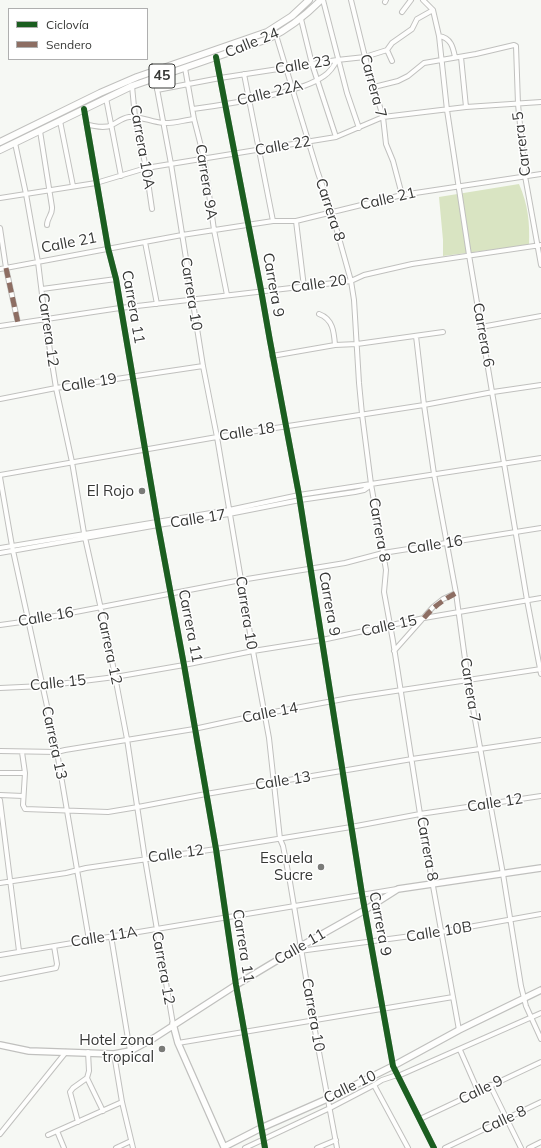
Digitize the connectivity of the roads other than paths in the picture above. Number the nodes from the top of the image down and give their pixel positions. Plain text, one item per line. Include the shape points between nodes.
1 (309, 0) edge
2 (322, 0) edge
3 (351, 0) edge
4 (411, 0) edge
5 (423, 0) edge
6 (433, 10) junction
7 (402, 12) dead end
8 (301, 19) junction
9 (276, 35) junction
10 (439, 36) junction
11 (387, 50) junction
12 (216, 57) junction
13 (365, 57) junction
14 (455, 57) junction
15 (461, 57) junction
16 (442, 59) junction
17 (337, 60) junction
18 (392, 60) dead end
19 (312, 64) junction
20 (185, 68) junction
21 (286, 68) junction
22 (244, 74) junction
23 (155, 78) junction
24 (220, 78) junction
25 (317, 81) junction
26 (188, 84) junction
27 (132, 86) junction
28 (374, 87) junction
29 (157, 90) junction
30 (293, 90) junction
31 (106, 98) junction
32 (249, 101) junction
33 (541, 102) edge
34 (225, 104) junction
35 (518, 104) junction
36 (466, 108) junction
37 (84, 109) junction
38 (193, 109) junction
39 (447, 110) junction
40 (136, 117) junction
41 (383, 117) junction
42 (194, 118) junction
43 (60, 121) junction
44 (164, 123) junction
45 (88, 125) junction
46 (112, 126) junction
47 (359, 128) junction
48 (40, 131) junction
49 (336, 137) junction
50 (308, 141) junction
51 (0, 142) edge
52 (15, 143) junction
53 (0, 150) edge
54 (259, 150) junction
55 (234, 154) junction
56 (204, 158) junction
57 (171, 164) junction
58 (146, 168) junction
59 (541, 174) edge
60 (121, 176) junction
61 (526, 176) junction
62 (96, 183) junction
63 (73, 186) junction
64 (458, 186) junction
65 (50, 190) junction
66 (26, 194) junction
67 (402, 195) junction
68 (0, 198) edge
69 (152, 209) dead end
70 (332, 213) junction
71 (273, 221) junction
72 (296, 221) junction
73 (47, 225) dead end
74 (248, 226) junction
75 (0, 228) edge
76 (214, 230) junction
77 (182, 235) junction
78 (145, 242) junction
79 (539, 245) edge
80 (108, 248) junction
81 (469, 255) junction
82 (38, 262) junction
83 (541, 265) edge
84 (6, 268) junction
85 (0, 269) edge
86 (116, 279) junction
87 (351, 280) junction
88 (304, 287) junction
89 (42, 289) junction
90 (261, 290) junction
91 (227, 295) junction
92 (192, 299) junction
93 (157, 304) junction
94 (120, 308) junction
95 (319, 314) dead end
96 (541, 316) edge
97 (45, 319) junction
98 (18, 323) junction
99 (0, 326) edge
100 (481, 327) junction
101 (443, 332) dead end
102 (416, 336) junction
103 (357, 344) junction
104 (335, 345) junction
105 (272, 356) junction
106 (202, 366) junction
107 (132, 376) junction
108 (541, 385) edge
109 (56, 388) junction
110 (493, 392) junction
111 (0, 399) edge
112 (424, 405) junction
113 (362, 414) junction
114 (286, 426) junction
115 (217, 437) junction
116 (145, 449) junction
117 (541, 458) edge
118 (72, 462) junction
119 (504, 465) junction
120 (434, 474) junction
121 (0, 476) edge
122 (371, 484) junction
123 (299, 495) junction
124 (300, 500) junction
125 (229, 512) junction
126 (157, 524) junction
127 (541, 528) edge
128 (516, 531) junction
129 (84, 536) junction
130 (447, 543) junction
131 (0, 548) edge
132 (13, 548) junction
133 (0, 553) edge
134 (383, 553) junction
135 (310, 569) junction
136 (241, 580) junction
137 (456, 593) junction
138 (171, 594) junction
139 (541, 598) edge
140 (527, 600) junction
141 (100, 607) junction
142 (459, 612) junction
143 (424, 618) junction
144 (29, 621) junction
145 (0, 625) edge
146 (390, 626) junction
147 (322, 640) junction
148 (252, 651) junction
149 (394, 651) junction
150 (184, 665) junction
151 (541, 671) edge
152 (115, 677) junction
153 (468, 681) junction
154 (43, 686) junction
155 (0, 688) edge
156 (400, 691) junction
157 (332, 701) junction
158 (263, 714) junction
159 (194, 729) junction
160 (127, 739) junction
161 (541, 740) edge
162 (480, 748) junction
163 (0, 751) edge
164 (22, 752) junction
165 (57, 752) junction
166 (412, 759) junction
167 (343, 772) junction
168 (0, 773) edge
169 (24, 774) junction
170 (273, 783) junction
171 (206, 794) junction
172 (0, 795) edge
173 (23, 796) junction
174 (541, 796) edge
175 (0, 800) edge
176 (490, 804) junction
177 (138, 807) junction
178 (68, 810) junction
179 (420, 814) junction
180 (351, 827) junction
181 (280, 839) junction
182 (216, 849) junction
183 (145, 859) junction
184 (541, 868) edge
185 (77, 870) junction
186 (503, 874) junction
187 (9, 882) junction
188 (0, 883) edge
189 (433, 884) junction
190 (398, 889) junction
191 (362, 894) junction
192 (294, 906) junction
193 (365, 910) junction
194 (541, 914) edge
195 (225, 917) junction
196 (509, 920) junction
197 (157, 929) junction
198 (441, 932) junction
199 (111, 936) junction
200 (89, 940) junction
201 (371, 942) junction
202 (54, 946) junction
203 (301, 949) junction
204 (19, 951) junction
205 (0, 955) edge
206 (0, 980) edge
207 (236, 985) junction
208 (541, 990) edge
209 (453, 998) junction
210 (524, 998) junction
211 (383, 1009) junction
212 (541, 1013) edge
213 (531, 1018) junction
214 (313, 1020) junction
215 (173, 1024) junction
216 (459, 1030) junction
217 (244, 1031) junction
218 (541, 1039) edge
219 (178, 1043) junction
220 (0, 1045) edge
221 (460, 1050) junction
222 (66, 1051) junction
223 (130, 1051) junction
224 (88, 1052) junction
225 (114, 1054) junction
226 (541, 1062) edge
227 (393, 1066) junction
228 (398, 1076) junction
229 (87, 1078) junction
230 (374, 1085) junction
231 (490, 1086) junction
232 (478, 1091) junction
233 (328, 1098) junction
234 (122, 1102) junction
235 (541, 1102) edge
236 (330, 1108) junction
237 (103, 1111) junction
238 (506, 1118) junction
239 (420, 1119) junction
240 (78, 1122) junction
241 (261, 1128) junction
242 (57, 1131) junction
243 (0, 1134) edge
244 (48, 1135) dead end
245 (263, 1139) junction
246 (336, 1140) junction
247 (132, 1141) junction
248 (541, 1142) edge
249 (64, 1148) edge
250 (116, 1148) edge
251 (133, 1148) edge
252 (223, 1148) edge
253 (245, 1148) edge
254 (265, 1148) edge
255 (317, 1148) edge
256 (337, 1148) edge
257 (408, 1148) edge
258 (434, 1148) edge
259 (445, 1148) edge
260 (521, 1148) edge
261 (529, 1148) edge

1 - 51 main road, Calle 24 / 45 via 292,16 267,32 137,77
2 - 8 main road, Calle 24 / 45
2 - 17 street
3 - 13 street, Carrera 7
4 - 7 street
5 - 6 street
6 - 10 street, Carrera 6
6 - 11 street, Calle 23 via 417,19 412,29 392,43
8 - 9 main road, Calle 24 / 45
8 - 19 street
9 - 12 main road, Calle 24 / 45
9 - 21 street, Carrera 8
10 - 14 street via 448,40
10 - 16 street, Carrera 6
11 - 13 street, Calle 23
11 - 18 street
12 - 20 main road, Calle 24 / 45
12 - 24 street, Carrera 9
13 - 17 street, Calle 23
13 - 28 street, Carrera 7
14 - 15 street
14 - 16 street
15 - 35 street, Carrera 5 via 516,46
15 - 36 street
16 - 28 street via 424,63 408,76
16 - 39 street, Carrera 6
17 - 19 street, Calle 23
17 - 25 street, Calle 22A via 330,71
17 - 47 street
19 - 21 street, Calle 23
19 - 25 street
20 - 23 main road, Calle 24 / 45
20 - 26 street, Carrera 9A
21 - 22 street, Calle 23
21 - 30 street, Carrera 8
22 - 24 street, Calle 23
22 - 32 street
23 - 27 main road, Calle 24 / 45
23 - 29 street, Carrera 10
24 - 26 street, Calle 23
24 - 34 street, Carrera 9
25 - 30 street, Calle 22A
25 - 49 street
26 - 29 street, Calle 23
26 - 38 street, Carrera 9A
27 - 31 main road, Calle 24 / 45
27 - 40 street, Carrera 10A
28 - 41 street, Carrera 7
29 - 44 street, Carrera 10
30 - 32 street, Calle 22A
30 - 50 street, Carrera 8
31 - 37 main road, Calle 24 / 45
31 - 46 street
32 - 34 street, Calle 22A
32 - 54 street
33 - 35 street, Calle 22
34 - 38 street, Calle 22A
34 - 55 street, Carrera 9
35 - 36 street, Calle 22
35 - 61 street, Carrera 5
36 - 39 street, Calle 22
37 - 43 main road, Calle 24 / 45
37 - 45 street, Carrera 11
38 - 42 street, Carrera 9A
39 - 41 street, Calle 22
39 - 64 street, Carrera 6
40 - 44 street
40 - 46 street via 123,119
40 - 58 street, Carrera 10A
41 - 47 street, Calle 22
41 - 67 street, Carrera 7 via 386,144 392,156
42 - 44 street
42 - 56 street, Carrera 9A
43 - 48 main road, Calle 24 / 45
43 - 63 street
44 - 57 street, Carrera 10
45 - 46 street via 105,128
45 - 62 street, Carrera 11
46 - 60 street
47 - 49 street, Calle 22
48 - 52 main road, Calle 24 / 45
48 - 65 street
49 - 50 street, Calle 22
50 - 54 street, Calle 22
50 - 70 street, Carrera 8
52 - 53 main road, Calle 24 / 45
52 - 66 street, Carrera 12
54 - 55 street, Calle 22
54 - 71 street
55 - 56 street, Calle 22
55 - 74 street, Carrera 9
56 - 57 street, Calle 22
56 - 76 street, Carrera 9A
57 - 58 street, Calle 22
57 - 77 street, Carrera 10
58 - 60 street, Calle 22
58 - 69 street, Carrera 10A
59 - 61 street, Calle 21
60 - 62 street, Calle 22
61 - 64 street, Calle 21
61 - 79 street, Carrera 5
62 - 63 street, Calle 22
62 - 80 street, Carrera 11
63 - 65 street, Calle 22
64 - 67 street, Calle 21
64 - 81 street, Carrera 6
65 - 66 street, Calle 22
65 - 73 street via 52,212
66 - 68 street, Calle 22
66 - 82 street, Carrera 12
67 - 70 street, Calle 21
70 - 72 street, Calle 21
70 - 87 street, Carrera 8
71 - 72 street, Calle 21
71 - 74 street, Calle 21
72 - 88 street
74 - 76 street, Calle 21
74 - 90 street, Carrera 9
75 - 84 street
76 - 77 street, Calle 21
76 - 91 street, Carrera 9A
77 - 78 street, Calle 21
77 - 92 street, Carrera 10
78 - 80 street, Calle 21
78 - 93 street
79 - 81 street, Calle 20
79 - 83 street, Carrera 5
80 - 82 street, Calle 21
80 - 86 street, Carrera 11
81 - 87 street, Calle 20 via 364,274
81 - 100 street, Carrera 6
82 - 84 street, Calle 21
82 - 89 street, Carrera 12
84 - 85 street, Calle 21
84 - 98 street
86 - 89 street
86 - 94 street, Carrera 11
87 - 88 street, Calle 20
87 - 103 street, Carrera 8
88 - 90 street, Calle 20
89 - 97 street, Carrera 12
90 - 91 street, Calle 20
90 - 105 street, Carrera 9
91 - 92 street, Calle 20
92 - 93 street, Calle 20
92 - 106 street, Carrera 10
93 - 94 street, Calle 20
94 - 97 street, Calle 20
94 - 107 street, Carrera 11
95 - 104 street via 330,321
96 - 100 street
97 - 98 street, Calle 20
97 - 109 street, Carrera 12
98 - 99 street, Calle 20
100 - 110 street, Carrera 6
101 - 102 street
102 - 103 street
102 - 112 street, Carrera 7
103 - 104 street
103 - 113 street, Carrera 8
104 - 105 street
105 - 114 street, Carrera 9
106 - 107 street, Calle 19
106 - 115 street, Carrera 10
107 - 109 street, Calle 19
107 - 116 street, Carrera 11
108 - 110 street, Calle 18
109 - 111 street, Calle 19
109 - 118 street, Carrera 12
110 - 112 street, Calle 18
110 - 119 street, Carrera 6
112 - 113 street, Calle 18
112 - 120 street, Carrera 7
113 - 114 street, Calle 18
113 - 122 street, Carrera 8
114 - 115 street, Calle 18
114 - 123 street, Carrera 9
115 - 116 street, Calle 18
115 - 125 street, Carrera 10
116 - 118 street, Calle 18
116 - 126 street, Carrera 11
117 - 119 street, Calle 17
118 - 121 street, Calle 18
118 - 129 street, Carrera 12
119 - 120 street, Calle 17
119 - 128 street, Carrera 6
120 - 122 street, Calle 17
120 - 130 street, Carrera 7
121 - 132 street, Carrera 13
122 - 123 street, Calle 17
122 - 124 street, Calle 17 via 364,490
122 - 134 street, Carrera 8
123 - 124 street, Carrera 9
123 - 125 street, Calle 17
124 - 125 street, Calle 17
124 - 135 street, Carrera 9
125 - 126 street, Calle 17
125 - 136 street, Carrera 10
126 - 129 street, Calle 17
126 - 138 street, Carrera 11
127 - 128 street, Calle 16
128 - 130 street, Calle 16
128 - 140 street, Carrera 6
129 - 132 street, Calle 17
129 - 141 street, Carrera 12
130 - 134 street, Calle 16
130 - 137 street, Carrera 7
131 - 132 street, Calle 17
132 - 133 street, Calle 17
132 - 144 street, Carrera 13
134 - 135 street, Calle 16
134 - 146 street, Carrera 8 via 386,570 384,592
135 - 136 street, Calle 16
135 - 147 street, Carrera 9
136 - 138 street, Calle 16
136 - 148 street, Carrera 10
137 - 142 street, Carrera 7
137 - 143 street via 433,607
138 - 141 street, Calle 16
138 - 150 street, Carrera 11
139 - 140 street, Calle 15
140 - 142 street, Calle 15
140 - 151 street, Carrera 6
141 - 144 street, Calle 16
141 - 152 street, Carrera 12
142 - 143 street, Calle 15
142 - 153 street, Carrera 7
143 - 146 street, Calle 15
143 - 149 street
144 - 145 street, Calle 16
144 - 154 street, Carrera 13
146 - 147 street, Calle 15
146 - 149 street, Carrera 8
147 - 148 street, Calle 15
147 - 157 street, Carrera 9
148 - 150 street, Calle 15
148 - 158 street, Carrera 10
149 - 156 street, Carrera 8
150 - 152 street, Calle 15
150 - 159 street, Carrera 11
151 - 153 street, Calle 14
152 - 154 street, Calle 15
152 - 160 street, Carrera 12
153 - 156 street, Calle 14
153 - 162 street, Carrera 7
154 - 155 street, Calle 15
154 - 165 street, Carrera 13
156 - 157 street, Calle 14
156 - 166 street, Carrera 8
157 - 158 street, Calle 14
157 - 167 street, Carrera 9
158 - 159 street, Calle 14
158 - 170 street, Carrera 10 via 269,738
159 - 160 street, Calle 14
159 - 171 street, Carrera 11
160 - 165 street, Calle 14
160 - 177 street, Carrera 12
161 - 162 street, Calle 13
162 - 166 street, Calle 13
162 - 176 street, Carrera 7
163 - 164 street, Calle 14
164 - 165 street, Calle 14
164 - 169 street
165 - 178 street, Carrera 13
166 - 167 street, Calle 13
166 - 179 street, Carrera 8
167 - 170 street, Calle 13
167 - 180 street, Carrera 9
168 - 169 street
169 - 173 street
170 - 171 street, Calle 13
170 - 181 street, Carrera 10
171 - 177 street, Calle 13
171 - 182 street, Carrera 11
172 - 173 street
173 - 178 street, Calle 13 via 25,809
174 - 176 street, Calle 12
175 - 187 street
176 - 179 street, Calle 12
176 - 186 street, Carrera 7
177 - 178 street, Calle 13 via 108,812
177 - 183 street, Carrera 12
178 - 185 street, Carrera 13
179 - 180 street, Calle 12
179 - 189 street, Carrera 8
180 - 181 street, Calle 12
180 - 191 street, Carrera 9
181 - 182 street, Calle 12
181 - 192 street, Carrera 10
182 - 183 street, Calle 12
182 - 195 street, Carrera 11
183 - 185 street, Calle 12
183 - 197 street, Carrera 12
184 - 186 main road, Calle 11
185 - 187 street, Calle 12
185 - 200 street, Carrera 13
186 - 189 main road, Calle 11
186 - 196 street, Carrera 7
187 - 188 street, Calle 12
187 - 204 street
189 - 190 main road, Calle 11
189 - 198 street, Carrera 8
190 - 191 street, Calle 11A
190 - 193 main road, Calle 11
191 - 192 street, Calle 11A
191 - 193 street, Carrera 9
192 - 195 street, Calle 11A
192 - 203 street, Carrera 10
193 - 201 street, Carrera 9
193 - 203 main road, Calle 11
194 - 196 street, Calle 10B
195 - 197 street, Calle 11A
195 - 207 street, Carrera 11
196 - 198 street, Calle 10B
196 - 210 street, Carrera 7
197 - 199 street, Calle 11A
197 - 215 street, Carrera 12
198 - 201 street, Calle 10B
198 - 209 street, Carrera 8
199 - 200 street, Calle 11A
199 - 223 street
200 - 202 street, Calle 11A
201 - 203 street, Calle 10B
201 - 211 street, Carrera 9
202 - 204 street, Calle 11A
202 - 206 street via 56,968
203 - 207 main road, Calle 11
203 - 214 street, Carrera 10
204 - 205 street, Calle 11A
207 - 215 main road, Calle 11
207 - 217 street, Carrera 11
208 - 210 main road, Calle 10
209 - 211 street
209 - 216 street, Carrera 8
210 - 213 street, Carrera 7
210 - 216 main road, Calle 10
211 - 214 street
211 - 227 street, Carrera 9
212 - 213 street, Calle 10
213 - 218 street, Carrera 7
213 - 221 street, Calle 10
214 - 217 street
214 - 233 street, Carrera 10
215 - 219 main road, Carrera 12
215 - 223 main road, Calle 11
216 - 227 main road, Calle 10
217 - 219 street
217 - 241 street, Carrera 11
219 - 252 main road, Carrera 12
220 - 222 main road, Calle 11 via 29,1051
221 - 228 street, Calle 10
221 - 232 street
222 - 224 main road, Calle 11
222 - 243 street
223 - 225 main road, Calle 11
224 - 225 main road, Calle 11
224 - 229 street
225 - 234 street
226 - 231 street, Calle 9
227 - 228 street, Carrera 9
227 - 233 main road, Calle 10
228 - 230 street, Calle 10
228 - 239 street, Carrera 9
229 - 237 street
229 - 240 street via 70,1092
230 - 236 street, Calle 10
230 - 257 street
231 - 232 street, Calle 9
231 - 238 street
232 - 239 street, Calle 9
233 - 236 street, Carrera 10
233 - 241 main road, Calle 10
234 - 237 street
234 - 247 street
235 - 238 street, Calle 8
236 - 245 street, Calle 10
236 - 246 street, Carrera 10
237 - 240 street
238 - 259 street, Calle 8
238 - 260 street
239 - 258 street, Carrera 9
240 - 242 street
241 - 245 street, Carrera 11
241 - 252 main road, Calle 10
242 - 244 street
242 - 249 street
245 - 253 street, Calle 10
245 - 254 street, Carrera 11
246 - 255 street
246 - 256 street, Carrera 10
247 - 250 street
247 - 251 street
248 - 261 street

